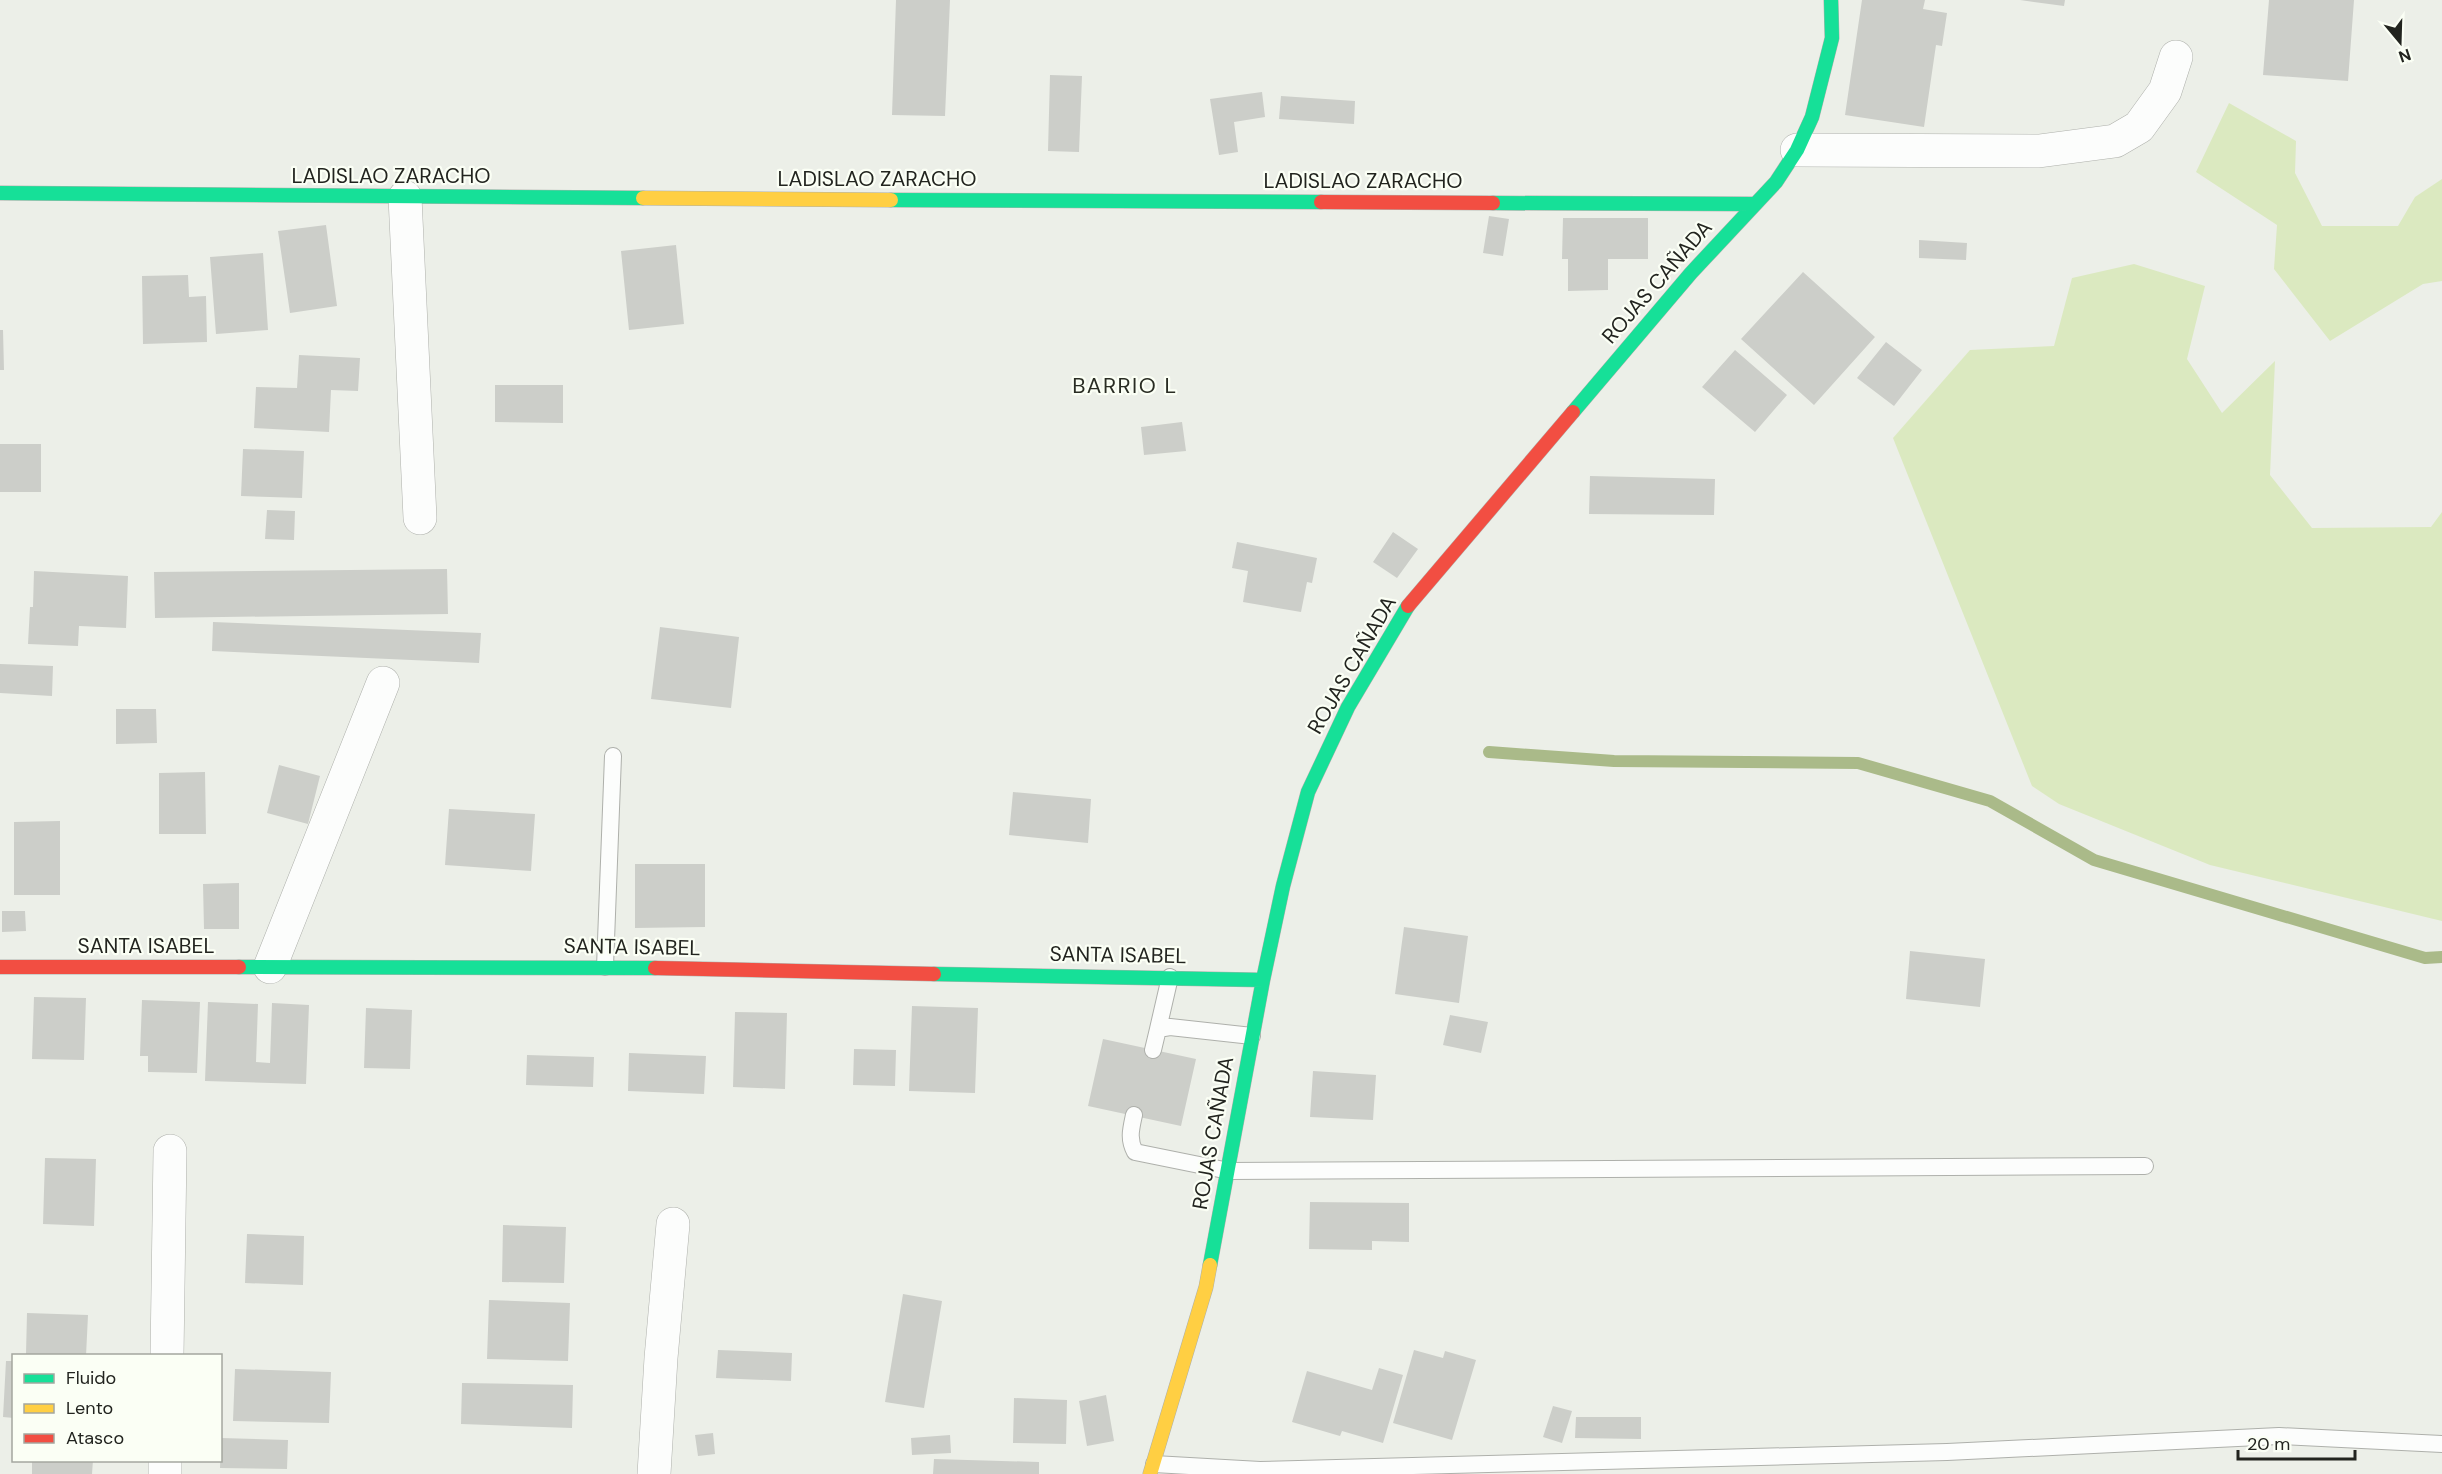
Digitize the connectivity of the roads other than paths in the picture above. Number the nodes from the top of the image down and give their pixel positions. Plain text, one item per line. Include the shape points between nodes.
1 (1831, 0) edge
2 (2176, 57) dead end
3 (1797, 150) junction
4 (0, 193) edge
5 (405, 197) junction
6 (1754, 204) junction
7 (420, 518) dead end
8 (383, 683) dead end
9 (613, 756) dead end
10 (0, 967) edge
11 (270, 967) junction
12 (604, 967) junction
13 (1170, 977) junction
14 (1263, 980) junction
15 (1158, 1029) junction
16 (1252, 1036) junction
17 (1153, 1050) dead end
18 (1134, 1115) dead end
19 (170, 1151) dead end
20 (2145, 1166) dead end
21 (1229, 1171) junction
22 (673, 1224) dead end
23 (167, 1354) edge
24 (2442, 1444) edge
25 (1152, 1469) edge
26 (654, 1474) edge

1 - 3 street, ROJAS CAÑADA via 1832,38 1812,117
2 - 3 street via 2165,91 2139,127 2115,141 2039,151
3 - 6 street, ROJAS CAÑADA via 1776,182
4 - 5 street, LADISLAO ZARACHO
5 - 6 street, LADISLAO ZARACHO
5 - 7 street
6 - 14 street, ROJAS CAÑADA via 1406,608 1348,707 1308,792
8 - 11 street
9 - 12 lane
10 - 11 street, SANTA ISABEL
11 - 12 street, SANTA ISABEL
12 - 13 street, SANTA ISABEL
13 - 14 street, SANTA ISABEL
13 - 15 lane
14 - 16 street, ROJAS CAÑADA
15 - 16 lane via 1183,1027
15 - 17 lane
16 - 21 street, ROJAS CAÑADA
18 - 21 lane via 1130,1143 1135,1152
19 - 23 street
20 - 21 lane
21 - 25 street, ROJAS CAÑADA via 1206,1287
22 - 26 street
24 - 25 lane via 2279,1436 1947,1452 1260,1470

